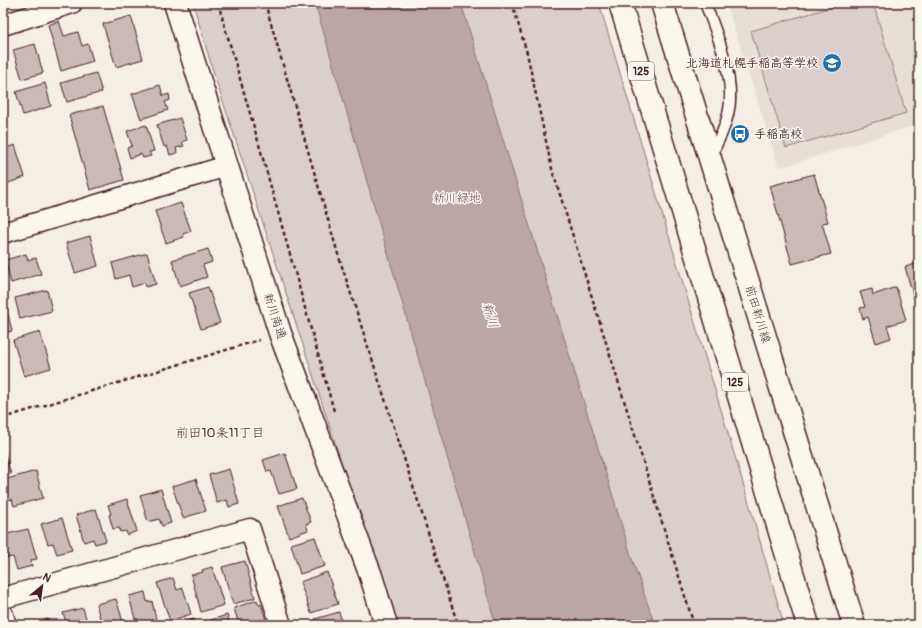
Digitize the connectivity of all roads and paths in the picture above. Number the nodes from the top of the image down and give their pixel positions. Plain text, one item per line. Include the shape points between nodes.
1 (72, 3) edge
2 (175, 3) edge
3 (218, 3) edge
4 (265, 3) edge
5 (512, 3) edge
6 (620, 3) edge
7 (662, 3) edge
8 (705, 3) edge
9 (3, 25) edge
10 (710, 159) junction
11 (227, 166) junction
12 (3, 233) edge
13 (280, 333) junction
14 (336, 417) dead end
15 (3, 418) edge
16 (3, 598) edge
17 (3, 615) edge
18 (6, 625) edge
19 (281, 625) edge
20 (386, 625) edge
21 (458, 625) edge
22 (694, 625) edge
23 (808, 625) edge
24 (854, 625) edge

1 - 9 street
2 - 11 main road, 新川南通
3 - 14 path
4 - 21 path via 338,254
5 - 22 path via 527,53 552,169
6 - 23 main road, 125
7 - 10 main road, 前田新川線
8 - 10 lane via 716,29 729,79 730,101 726,123
10 - 24 main road, 前田新川線
11 - 12 street
11 - 13 main road, 新川南通
13 - 15 path
13 - 20 main road, 新川南通 via 371,576
16 - 19 street via 250,529
17 - 18 street

